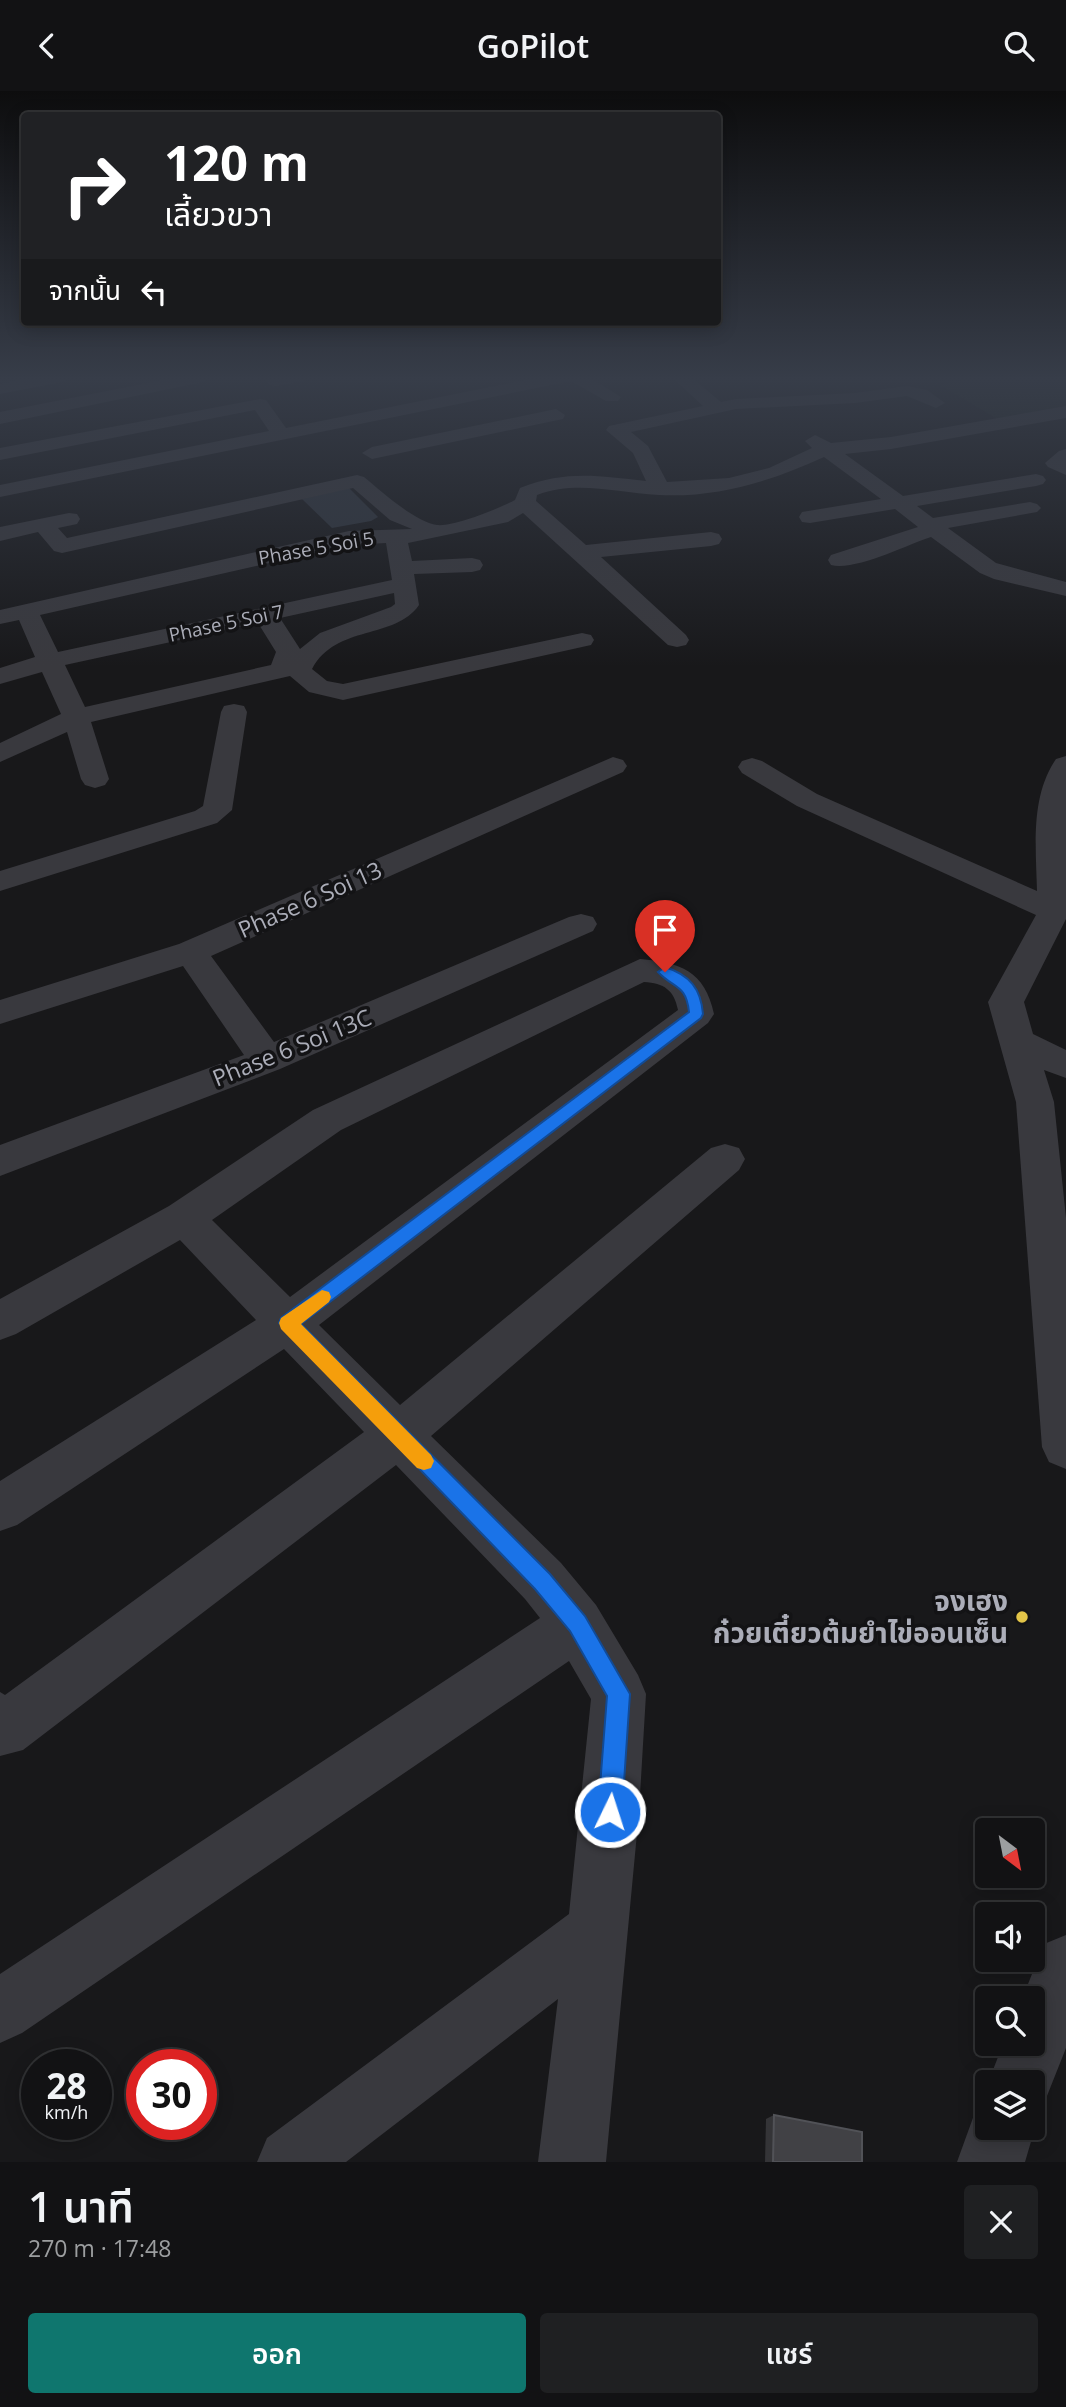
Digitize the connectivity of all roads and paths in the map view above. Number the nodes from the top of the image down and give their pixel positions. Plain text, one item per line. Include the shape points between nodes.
1 (86, 474) edge
2 (653, 474) edge
3 (771, 474) edge
4 (857, 474) edge
5 (1036, 480) dead end
6 (660, 489) junction
7 (0, 491) edge
8 (895, 501) junction
9 (525, 503) junction
10 (1030, 508) dead end
11 (85, 516) dead end
12 (810, 517) dead end
13 (44, 524) junction
14 (931, 527) junction
15 (435, 532) junction
16 (0, 534) edge
17 (396, 535) junction
18 (711, 539) dead end
19 (62, 546) junction
20 (37, 552) dead end
21 (581, 552) junction
22 (839, 560) dead end
23 (472, 565) dead end
24 (403, 576) junction
25 (1066, 589) edge
26 (26, 610) junction
27 (265, 614) junction
28 (0, 617) edge
29 (582, 640) dead end
30 (677, 640) dead end
31 (50, 661) junction
32 (0, 675) edge
33 (233, 712) dead end
34 (76, 717) junction
35 (0, 754) edge
36 (1066, 765) edge
37 (612, 767) dead end
38 (752, 767) dead end
39 (95, 779) dead end
40 (0, 881) edge
41 (581, 924) dead end
42 (1055, 926) edge
43 (191, 952) junction
44 (0, 1012) edge
45 (1016, 1041) junction
46 (267, 1060) junction
47 (1066, 1065) edge
48 (725, 1159) dead end
49 (0, 1161) edge
50 (184, 1218) junction
51 (0, 1321) edge
52 (288, 1323) junction
53 (398, 1435) junction
54 (1066, 1447) edge
55 (0, 1508) edge
56 (578, 1623) junction
57 (0, 1720) edge
58 (597, 1931) junction
59 (1066, 1966) edge
60 (0, 2011) edge
61 (1025, 2070) edge
62 (998, 2140) edge
63 (291, 2162) edge
64 (572, 2162) edge
65 (991, 2162) edge

1 - 7 street
2 - 6 street
3 - 6 street, Phase 5 Soi 5 via 729,484
4 - 8 street
5 - 8 street
6 - 9 street, Phase 5 Soi 5 via 579,480 527,492
8 - 12 street
8 - 14 street
9 - 15 street, Phase 5 Soi 5 via 500,517
9 - 21 street
10 - 14 street
11 - 13 street
13 - 16 street
13 - 19 street
14 - 22 street via 878,550
14 - 25 street via 988,568
15 - 17 street, Phase 5 Soi 5
15 - 19 street via 398,515 357,481
17 - 24 street
17 - 26 street, Phase 5 Soi 5 via 349,538
18 - 21 street
19 - 20 street
21 - 30 street
23 - 24 street, Phase 5 Soi 7
24 - 27 street, Phase 5 Soi 7
24 - 29 street via 407,605 400,613 313,646 299,670 309,683 343,692
26 - 28 street, Phase 5 Soi 5
26 - 31 street
27 - 31 street, Phase 5 Soi 7
27 - 34 street via 289,652 282,670
31 - 32 street, Phase 5 Soi 7
31 - 34 street
33 - 40 street via 217,810
34 - 35 street
34 - 39 street
36 - 42 street via 1053,801 1051,828
37 - 43 street, Phase 6 Soi 13
38 - 42 street via 807,800
41 - 46 street, Phase 6 Soi 13C
42 - 45 street via 1006,1002
43 - 44 street, Phase 6 Soi 13
43 - 46 street
45 - 47 street
45 - 54 street via 1035,1102
46 - 49 street, Phase 6 Soi 13C
48 - 53 street
50 - 51 street
50 - 52 street
50 - 52 street via 327,1120 640,970 665,972 685,984 694,996 696,1014
52 - 53 street
52 - 55 street
53 - 56 street via 543,1581
53 - 57 street via 3,1730
56 - 58 street via 619,1694
56 - 60 street
58 - 63 street
58 - 64 street
59 - 61 street
62 - 65 street

